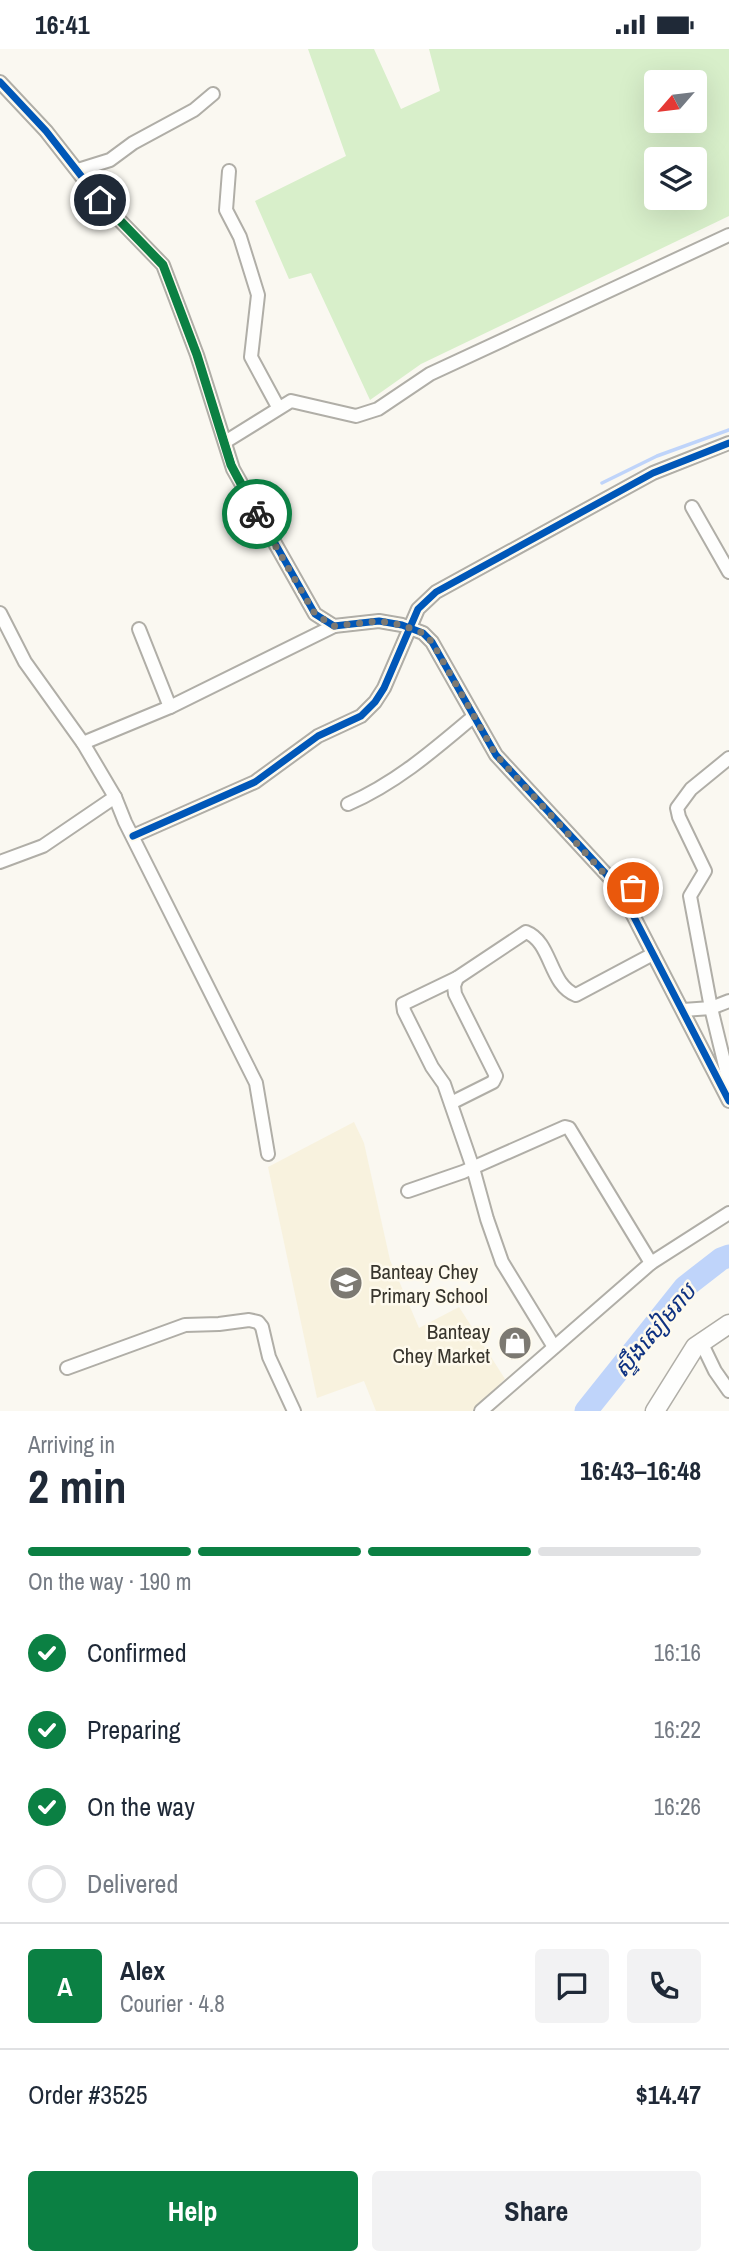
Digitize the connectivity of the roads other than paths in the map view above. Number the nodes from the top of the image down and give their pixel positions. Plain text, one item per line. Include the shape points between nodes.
1 (0, 82) edge
2 (213, 94) dead end
3 (78, 170) junction
4 (229, 171) dead end
5 (729, 235) edge
6 (278, 407) junction
7 (225, 442) junction
8 (729, 443) edge
9 (692, 507) dead end
10 (729, 572) edge
11 (0, 613) edge
12 (334, 626) junction
13 (406, 626) junction
14 (139, 629) dead end
15 (170, 707) junction
16 (473, 716) junction
17 (83, 743) junction
18 (729, 758) edge
19 (115, 802) junction
20 (348, 804) dead end
21 (134, 837) junction
22 (0, 862) edge
23 (652, 884) dead end
24 (621, 892) junction
25 (653, 954) junction
26 (457, 978) junction
27 (729, 1001) edge
28 (711, 1008) junction
29 (683, 1010) junction
30 (729, 1082) edge
31 (729, 1101) edge
32 (451, 1103) junction
33 (268, 1154) dead end
34 (473, 1168) junction
35 (408, 1191) dead end
36 (729, 1213) edge
37 (651, 1263) junction
38 (729, 1324) edge
39 (701, 1342) junction
40 (554, 1347) junction
41 (67, 1368) dead end
42 (729, 1391) edge
43 (294, 1411) edge
44 (481, 1411) edge
45 (655, 1411) edge

1 - 3 street
2 - 3 street via 110,160
3 - 7 street via 100,200 163,265
4 - 6 street via 226,210 240,237 258,295 251,357
5 - 6 street via 430,375 378,409 356,416 291,401
6 - 7 street
7 - 12 street via 233,468 315,614
8 - 13 street via 653,473 436,592
9 - 10 street
11 - 17 street via 25,661
12 - 13 street via 384,622
12 - 15 street
13 - 16 street via 432,642
13 - 21 street via 384,688 361,716 318,736 255,782
14 - 15 street
15 - 17 street
16 - 20 street via 405,772
16 - 24 street via 496,755
17 - 19 street
18 - 28 street via 691,789 677,809 705,871 690,896
19 - 21 street
19 - 22 street via 43,846
21 - 33 street via 256,1083
23 - 24 street
24 - 25 street
25 - 26 street via 576,995 562,986 535,937 526,932
25 - 29 street
26 - 32 street via 455,994 496,1076 493,1082
26 - 32 street via 403,1004
27 - 28 street
28 - 29 street
28 - 30 street
29 - 31 street
32 - 34 street
34 - 35 street
34 - 37 street via 569,1128
34 - 40 street via 502,1262
36 - 37 street
37 - 40 street
38 - 39 street
39 - 42 street
39 - 45 street
40 - 44 street
41 - 43 street via 185,1325 249,1320 262,1327 269,1357

